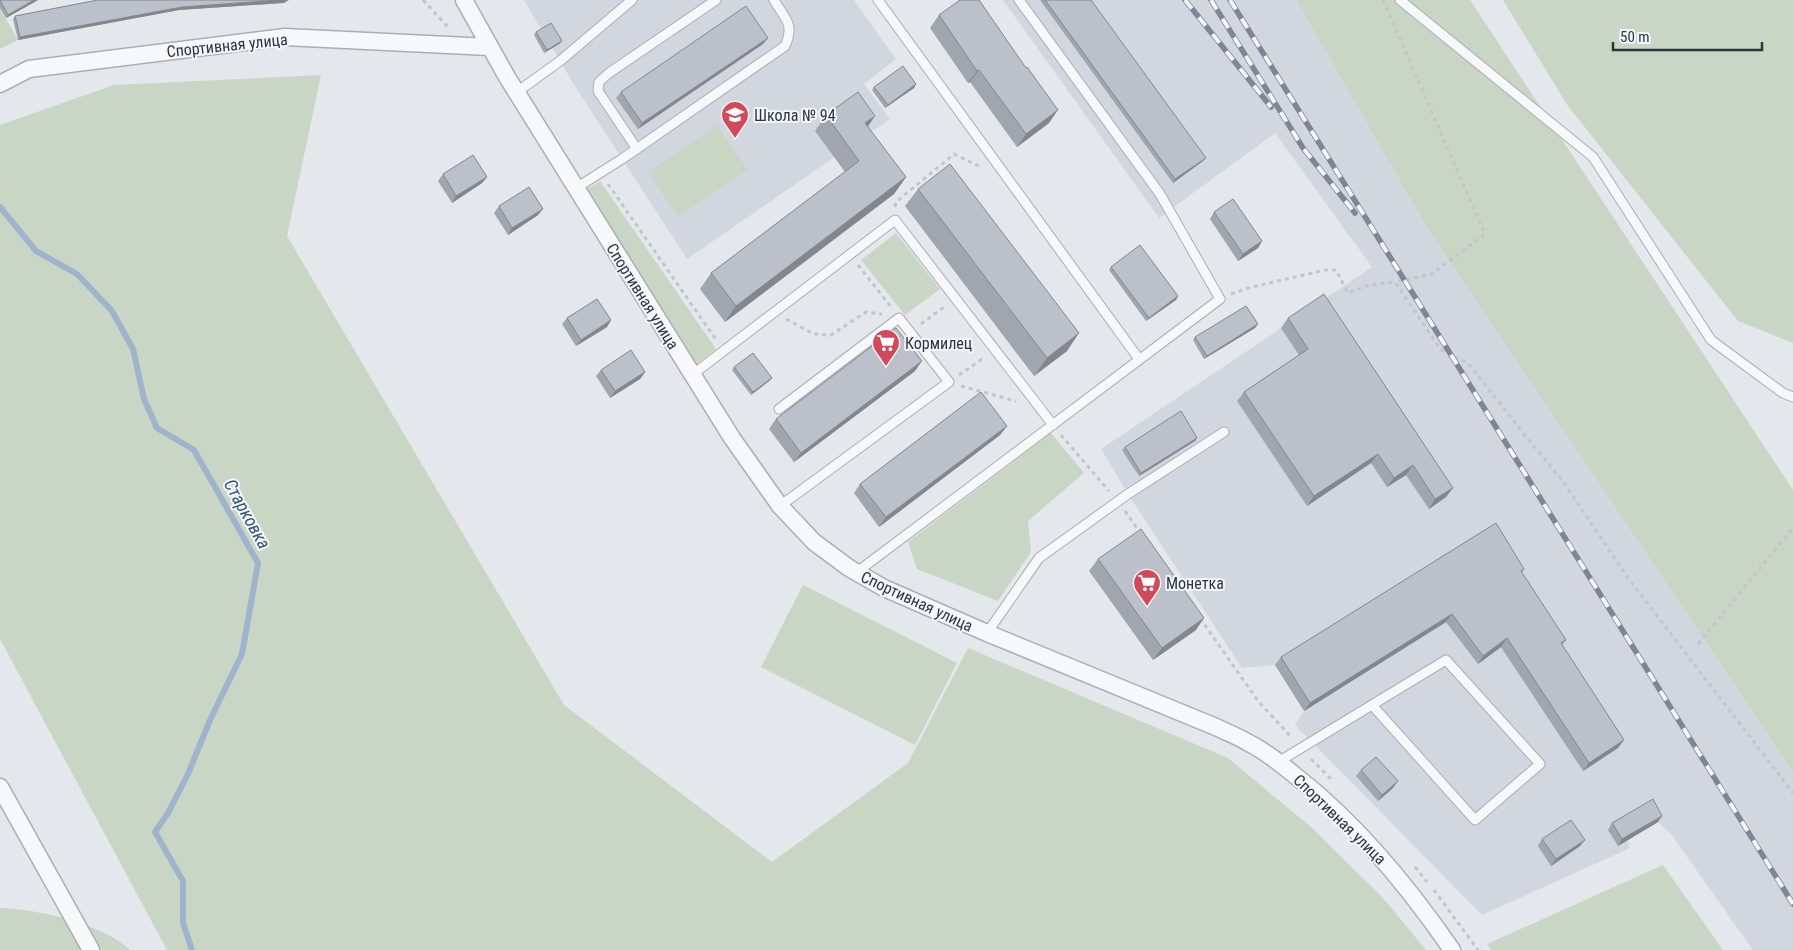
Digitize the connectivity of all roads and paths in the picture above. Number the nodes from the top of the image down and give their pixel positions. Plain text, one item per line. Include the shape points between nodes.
1 (422, 0) edge
2 (464, 0) edge
3 (632, 0) edge
4 (716, 0) edge
5 (774, 0) edge
6 (878, 0) edge
7 (1019, 0) edge
8 (1383, 0) edge
9 (1400, 0) edge
10 (464, 45) junction
11 (489, 47) junction
12 (0, 84) edge
13 (517, 92) junction
14 (637, 149) junction
15 (600, 173) junction
16 (1009, 180) junction
17 (576, 188) junction
18 (895, 220) junction
19 (849, 255) junction
20 (1395, 282) junction
21 (955, 299) junction
22 (1220, 299) junction
23 (773, 313) junction
24 (900, 318) junction
25 (911, 332) junction
26 (994, 350) junction
27 (724, 351) junction
28 (1139, 360) junction
29 (692, 375) junction
30 (949, 382) junction
31 (1793, 398) edge
32 (1038, 407) junction
33 (779, 409) dead end
34 (1052, 425) junction
35 (1224, 432) dead end
36 (1118, 502) junction
37 (780, 506) junction
38 (1793, 528) edge
39 (1140, 533) edge
40 (857, 572) junction
41 (1196, 613) edge
42 (987, 633) junction
43 (1698, 644) dead end
44 (1372, 706) junction
45 (1301, 748) junction
46 (1278, 762) junction
47 (1335, 784) dead end
48 (0, 787) edge
49 (1793, 794) edge
50 (1410, 862) dead end
51 (91, 950) edge
52 (1452, 950) edge
53 (1478, 950) edge

1 - 10 path
2 - 11 street, Спортивная улица
3 - 13 lane via 560,61
4 - 14 lane via 599,82 598,91
5 - 14 lane via 791,27 785,46
6 - 16 lane
7 - 22 lane via 1160,194
8 - 20 path via 1485,234 1432,274
9 - 31 lane via 1593,157 1711,340
10 - 11 street, Спортивная улица
10 - 12 street, Спортивная улица via 285,37 29,69
11 - 13 street, Спортивная улица
13 - 17 street, Спортивная улица
14 - 15 lane
15 - 17 lane
15 - 27 path
16 - 18 path via 954,154 896,202
16 - 28 lane
17 - 29 street, Спортивная улица
18 - 19 lane
18 - 21 lane
19 - 23 lane
19 - 24 path
20 - 22 path via 1369,285 1348,293 1336,270 1325,270 1248,288
20 - 49 path via 1441,350 1468,363 1562,480 1628,578
21 - 25 path
21 - 26 lane
22 - 28 lane
23 - 24 path via 814,334 830,335 866,312
23 - 27 lane
24 - 25 lane
24 - 33 lane
25 - 30 lane
26 - 30 path
26 - 32 lane
27 - 29 lane
28 - 34 lane
29 - 37 street, Спортивная улица
30 - 32 path
30 - 37 lane
32 - 34 lane
34 - 36 path
34 - 40 lane
35 - 36 lane
36 - 39 path
36 - 42 lane via 1039,558
37 - 40 street, Спортивная улица via 814,542
38 - 43 path
40 - 42 street, Спортивная улица via 884,588
41 - 45 path via 1258,701
42 - 46 street, Спортивная улица via 1216,727
44 - 44 lane via 1446,660 1540,764 1475,820
44 - 45 lane
45 - 46 lane
45 - 47 path
46 - 52 street, Спортивная улица via 1318,793 1359,834 1402,881
48 - 51 street
50 - 53 path

